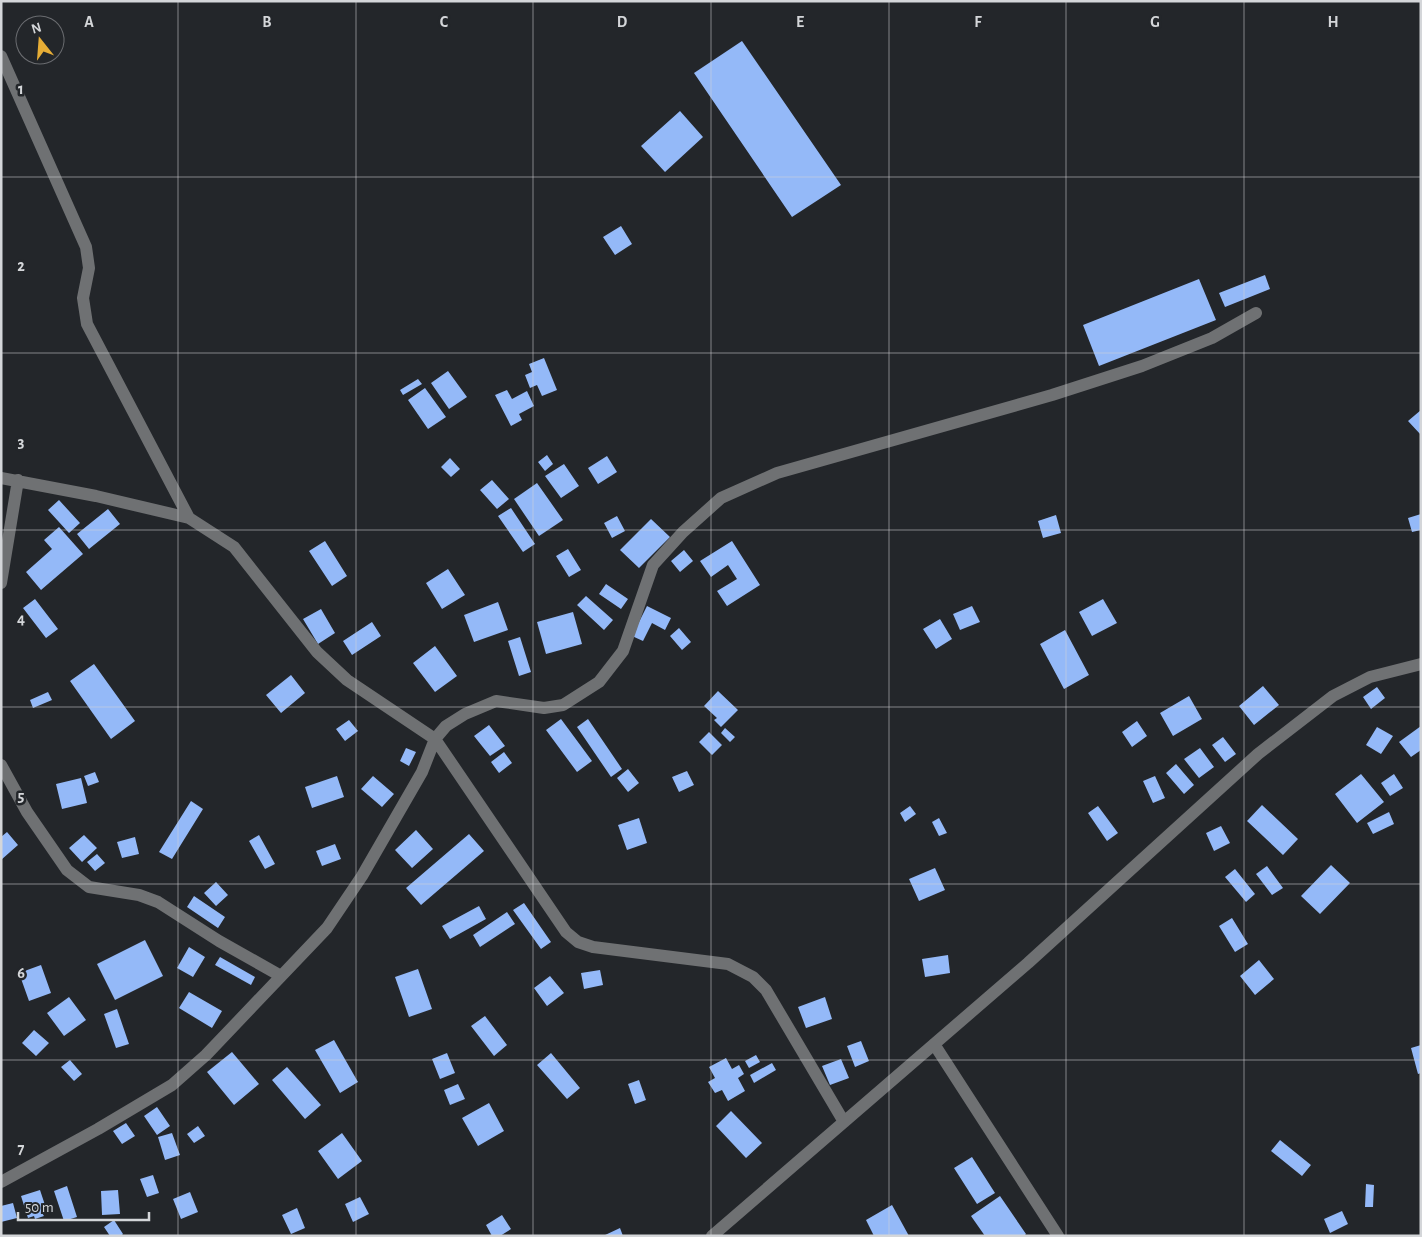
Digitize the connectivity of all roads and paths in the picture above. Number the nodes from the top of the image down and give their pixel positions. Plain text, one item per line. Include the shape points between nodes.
1 (1, 56) edge
2 (1256, 313) dead end
3 (1, 478) edge
4 (18, 480) junction
5 (189, 518) junction
6 (1, 583) edge
7 (1421, 664) edge
8 (435, 739) junction
9 (1, 765) edge
10 (281, 976) junction
11 (934, 1044) junction
12 (844, 1122) junction
13 (1, 1182) edge
14 (712, 1236) edge
15 (1058, 1236) edge

1 - 5 street via 86,247 89,268 83,298 87,324
2 - 8 street via 1212,338 1142,366 1052,396 776,473 721,498 682,532 653,565 623,651 599,682 563,705 544,708 496,701 465,714 446,726
3 - 4 street
4 - 5 street
4 - 6 street
5 - 8 street via 234,548 317,652 347,680
7 - 11 street via 1370,677 1332,696 1258,754
8 - 10 street via 422,772 362,876 326,928
8 - 12 street via 566,932 578,942 593,947 728,964 753,977 766,990
9 - 10 street via 27,812 67,870 89,887 139,894 158,902
10 - 13 street via 206,1055 172,1085
11 - 12 street
11 - 15 street
12 - 14 street

